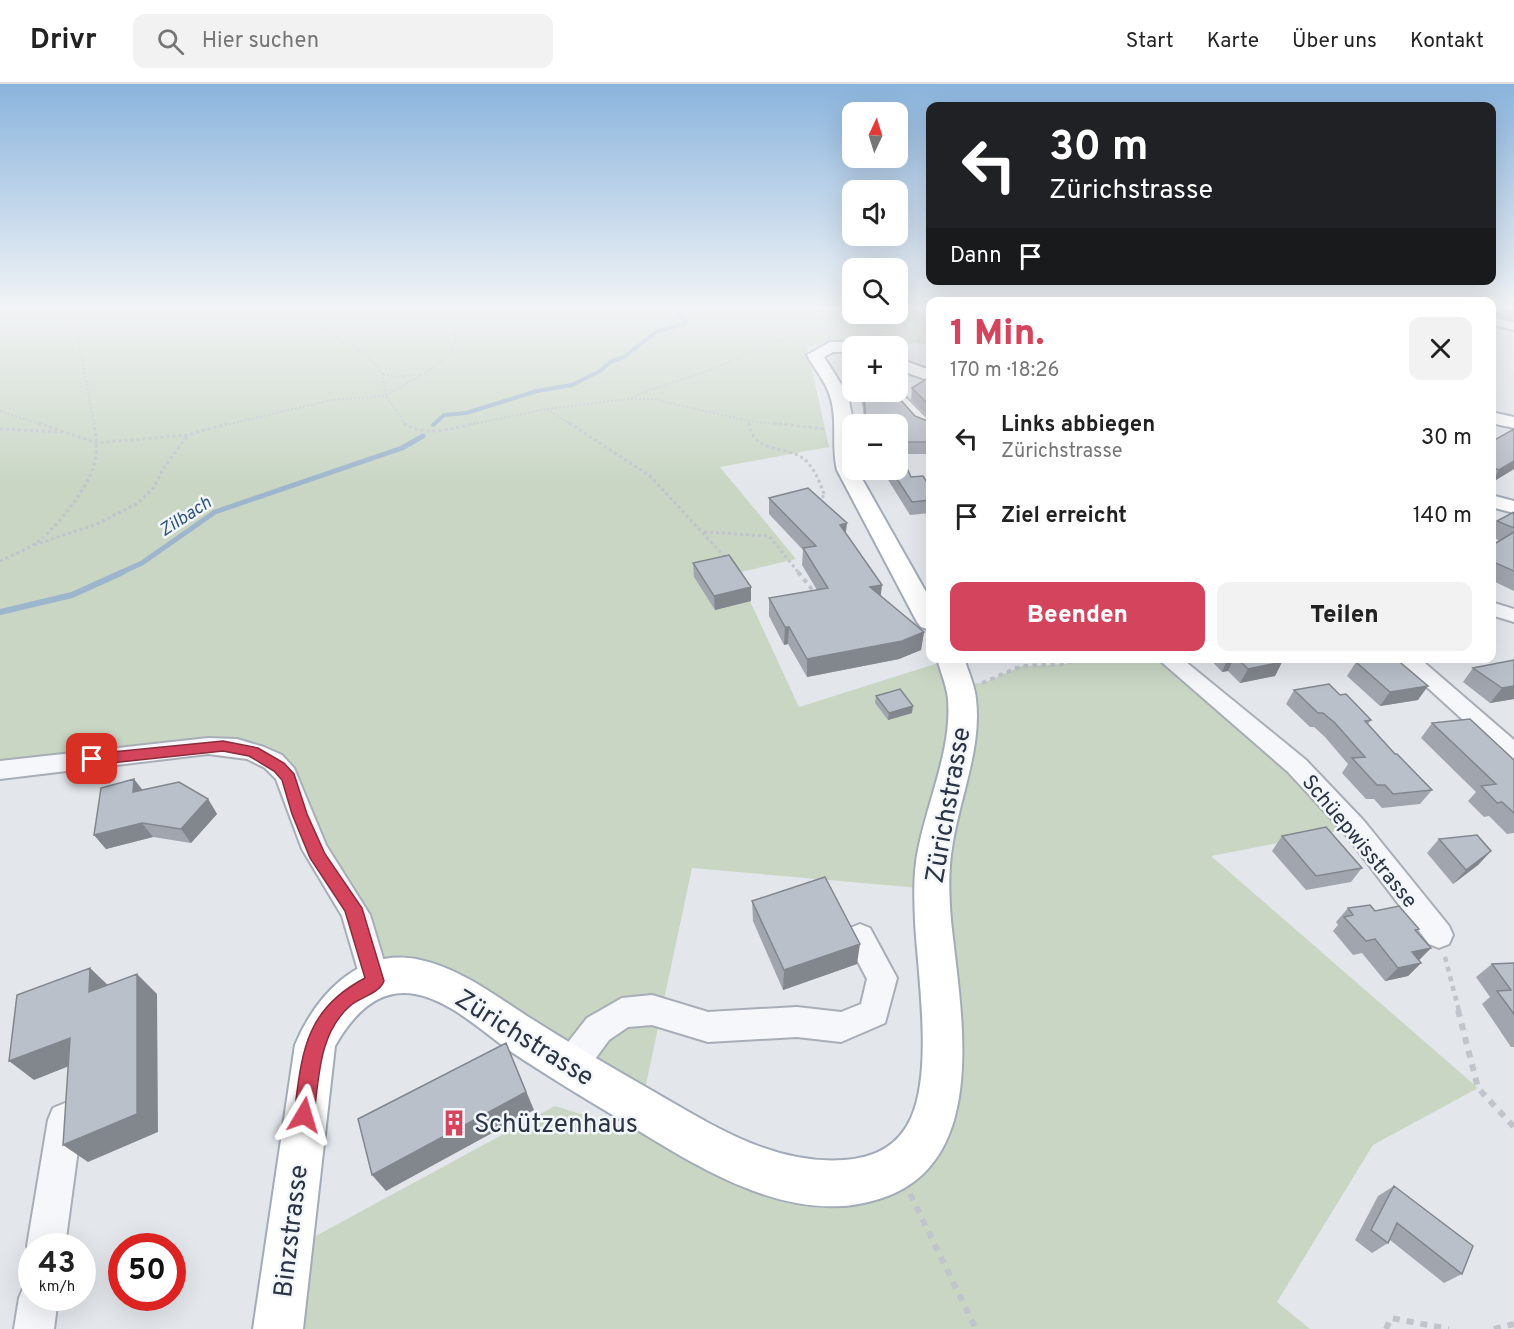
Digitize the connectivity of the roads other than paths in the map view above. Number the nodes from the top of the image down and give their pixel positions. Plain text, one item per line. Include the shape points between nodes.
1 (822, 367) edge
2 (908, 367) edge
3 (926, 374) edge
4 (901, 402) edge
5 (1496, 418) edge
6 (1514, 423) edge
7 (926, 426) edge
8 (1496, 502) edge
9 (1514, 507) edge
10 (1496, 610) edge
11 (926, 615) edge
12 (1514, 616) edge
13 (952, 663) edge
14 (1173, 663) edge
15 (1411, 663) edge
16 (1513, 751) edge
17 (0, 770) edge
18 (1439, 935) road end
19 (860, 937) dead end
20 (375, 981) junction
21 (570, 1066) junction
22 (65, 1120) edge
23 (48, 1233) edge
24 (37, 1311) edge
25 (34, 1329) edge
26 (278, 1329) edge

1 - 11 main road via 839,395 847,470
2 - 3 main road
4 - 7 street
5 - 6 main road
8 - 9 main road
10 - 12 street
13 - 21 main road, Zürichstrasse via 962,697 962,730 935,848 931,889 942,1079 932,1123 922,1143 898,1169 876,1179 849,1184 812,1182 765,1171 690,1138
14 - 18 street, Schüepwisstrasse via 1297,766 1355,828
15 - 16 street
17 - 20 street via 207,746 237,747 264,757 289,778 299,814 319,858 353,908
19 - 21 street via 882,978 874,1013 841,1027 797,1022 708,1027 652,1010 622,1013 598,1029
20 - 21 main road, Zürichstrasse via 402,975 452,991
20 - 26 main road, Binzstrasse via 338,1005 315,1045
22 - 23 street
24 - 25 street

